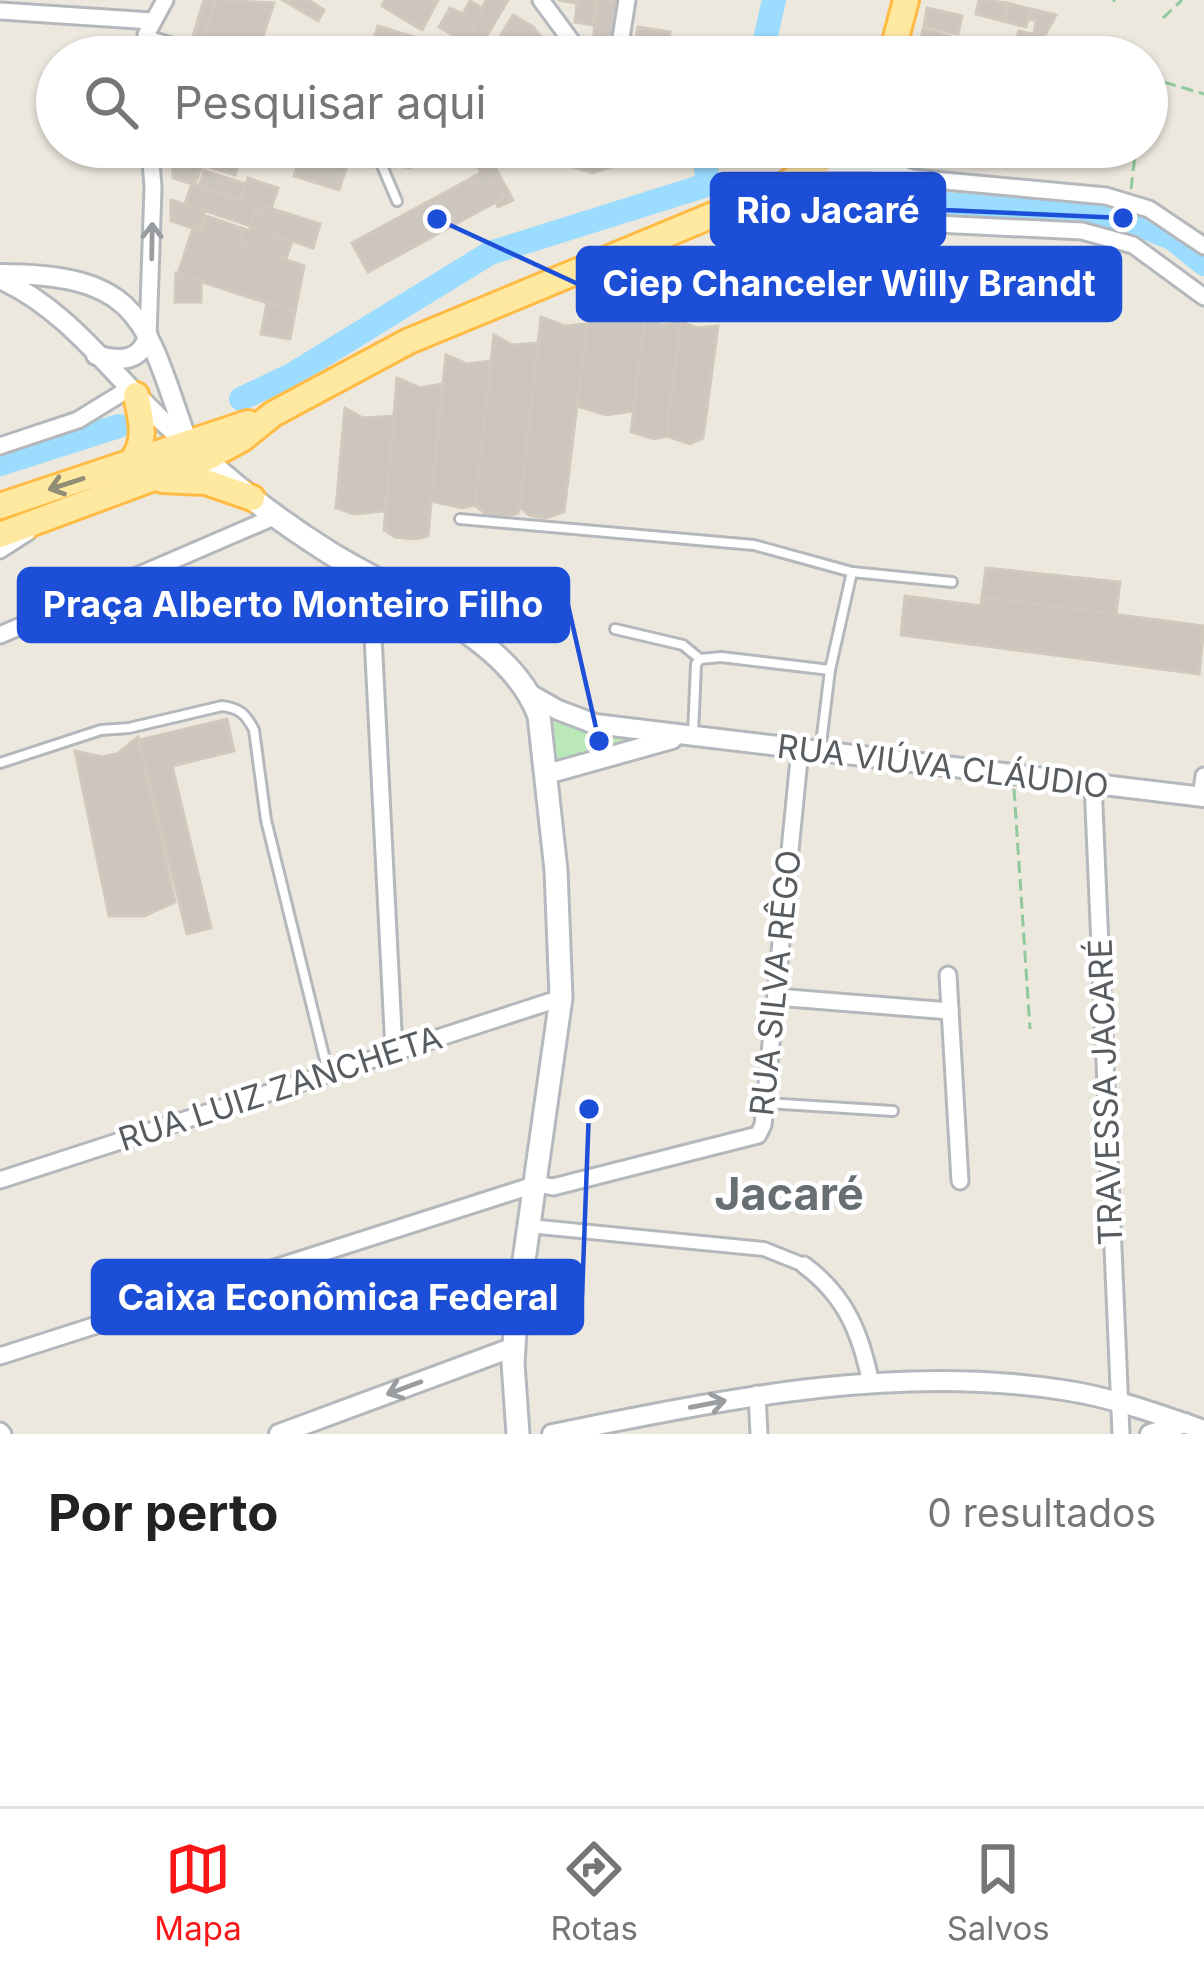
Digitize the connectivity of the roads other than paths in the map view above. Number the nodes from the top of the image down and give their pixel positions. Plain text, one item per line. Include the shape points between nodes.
1 (165, 0) edge
2 (541, 0) edge
3 (627, 0) edge
4 (907, 0) edge
5 (0, 11) edge
6 (136, 36) edge
7 (148, 36) edge
8 (568, 36) edge
9 (621, 36) edge
10 (897, 36) edge
11 (152, 168) edge
12 (383, 168) edge
13 (813, 168) edge
14 (831, 168) edge
15 (883, 168) edge
16 (810, 170) junction
17 (397, 201) dead end
18 (719, 211) junction
19 (1204, 246) edge
20 (0, 277) edge
21 (87, 283) junction
22 (1204, 297) edge
23 (57, 318) junction
24 (148, 336) junction
25 (96, 355) junction
26 (133, 391) junction
27 (0, 446) edge
28 (197, 451) junction
29 (136, 471) junction
30 (252, 498) junction
31 (0, 506) edge
32 (51, 514) junction
33 (276, 516) junction
34 (460, 519) dead end
35 (0, 535) edge
36 (0, 550) edge
37 (852, 572) junction
38 (370, 577) junction
39 (952, 582) dead end
40 (616, 629) dead end
41 (0, 635) edge
42 (700, 659) junction
43 (830, 670) junction
44 (528, 693) junction
45 (687, 736) junction
46 (810, 750) junction
47 (0, 763) edge
48 (547, 774) junction
49 (1204, 776) edge
50 (1093, 782) junction
51 (1203, 797) edge
52 (948, 975) dead end
53 (776, 997) junction
54 (561, 998) junction
55 (950, 1011) junction
56 (394, 1051) junction
57 (328, 1072) junction
58 (765, 1102) junction
59 (893, 1111) dead end
60 (0, 1180) edge
61 (960, 1181) dead end
62 (537, 1184) junction
63 (530, 1226) junction
64 (804, 1265) joint
65 (514, 1347) junction
66 (0, 1356) edge
67 (871, 1384) junction
68 (757, 1394) junction
69 (1119, 1402) junction
70 (1194, 1427) edge
71 (279, 1434) edge
72 (518, 1434) edge
73 (552, 1434) edge
74 (759, 1434) edge
75 (1121, 1434) edge
76 (1150, 1434) edge

1 - 7 street
2 - 8 street
3 - 9 street
4 - 10 main road
5 - 6 street
24 -> 11 street
12 - 17 lane
13 - 16 main road
14 - 16 street
15 - 19 street via 912,178 1106,196 1171,220
16 - 18 main road
18 - 22 street via 1082,231 1133,245
18 - 28 main road via 421,335 273,414 242,439
20 - 21 street
20 - 23 street
21 - 23 street via 65,289
21 - 24 street via 117,296
23 - 25 street
24 - 25 street via 134,357
24 - 28 street
25 - 26 street
26 - 27 street
26 - 28 street
26 - 29 main road via 143,434
28 - 29 main road
28 - 30 main road
29 - 30 main road
29 -> 31 main road
29 - 32 main road
30 - 33 main road
32 - 35 main road
32 - 36 street
33 - 38 main road
33 - 41 street
34 - 37 lane via 754,545
37 - 39 lane
37 - 43 lane
38 - 44 main road via 458,626
38 - 56 street
40 - 42 lane via 683,645
42 - 43 lane
42 - 45 lane
43 - 46 lane
44 - 45 street, RUA VIÚVA CLÁUDIO via 584,722
44 - 48 main road
45 - 46 street, RUA VIÚVA CLÁUDIO
45 - 48 street
46 - 50 street, RUA VIÚVA CLÁUDIO
46 - 53 street, RUA SILVA RÊGO
47 - 57 lane via 100,730 222,706 248,716
48 - 54 main road
49 - 51 street
50 - 51 street, RUA VIÚVA CLÁUDIO
50 - 69 street, TRAVESSA JACARÉ
52 - 55 street
53 - 55 street
53 - 58 street, RUA SILVA RÊGO
54 - 56 street, RUA LUIZ ZANCHETA
54 - 62 main road
55 - 61 street
56 - 57 street, RUA LUIZ ZANCHETA
57 - 60 street, RUA LUIZ ZANCHETA
58 - 59 lane
58 - 62 street, RUA SILVA RÊGO via 758,1135 553,1187
62 - 63 main road
62 - 66 street
63 - 64 street via 735,1245
63 - 65 main road
64 - 67 street via 854,1322
65 -> 71 street
65 - 72 main road
67 - 68 street
67 - 69 street via 1023,1384
73 -> 68 street
68 - 74 street
69 - 70 street
69 - 75 street, TRAVESSA JACARÉ
70 - 76 street

